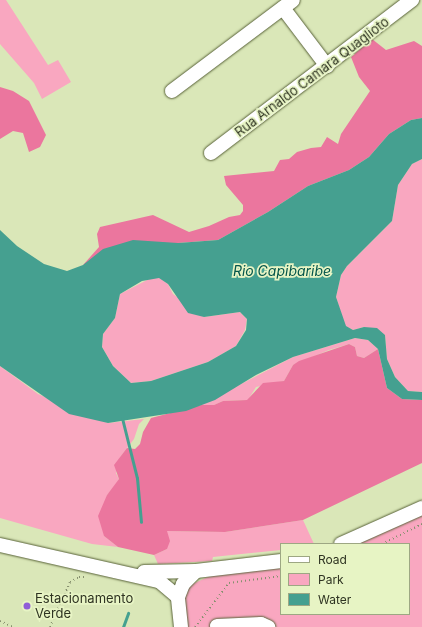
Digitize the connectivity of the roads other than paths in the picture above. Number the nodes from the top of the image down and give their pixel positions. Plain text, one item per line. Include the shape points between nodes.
1 (412, 0) edge
2 (288, 4) edge
3 (327, 66) junction
4 (172, 91) dead end
5 (211, 153) dead end
6 (422, 508) edge
7 (343, 543) edge
8 (0, 545) edge
9 (280, 561) edge
10 (106, 569) junction
11 (196, 571) junction
12 (178, 597) junction
13 (217, 626) dead end
14 (181, 627) edge
15 (268, 627) edge

1 - 3 street, Rua Arnaldo Camara Quaglioto
2 - 3 street
2 - 4 street
3 - 5 street, Rua Arnaldo Camara Quaglioto
6 - 7 street
8 - 10 street
9 - 11 street
10 - 11 street
10 - 12 street via 163,583
11 - 12 street via 183,584
12 - 14 street
13 - 15 street via 262,624

